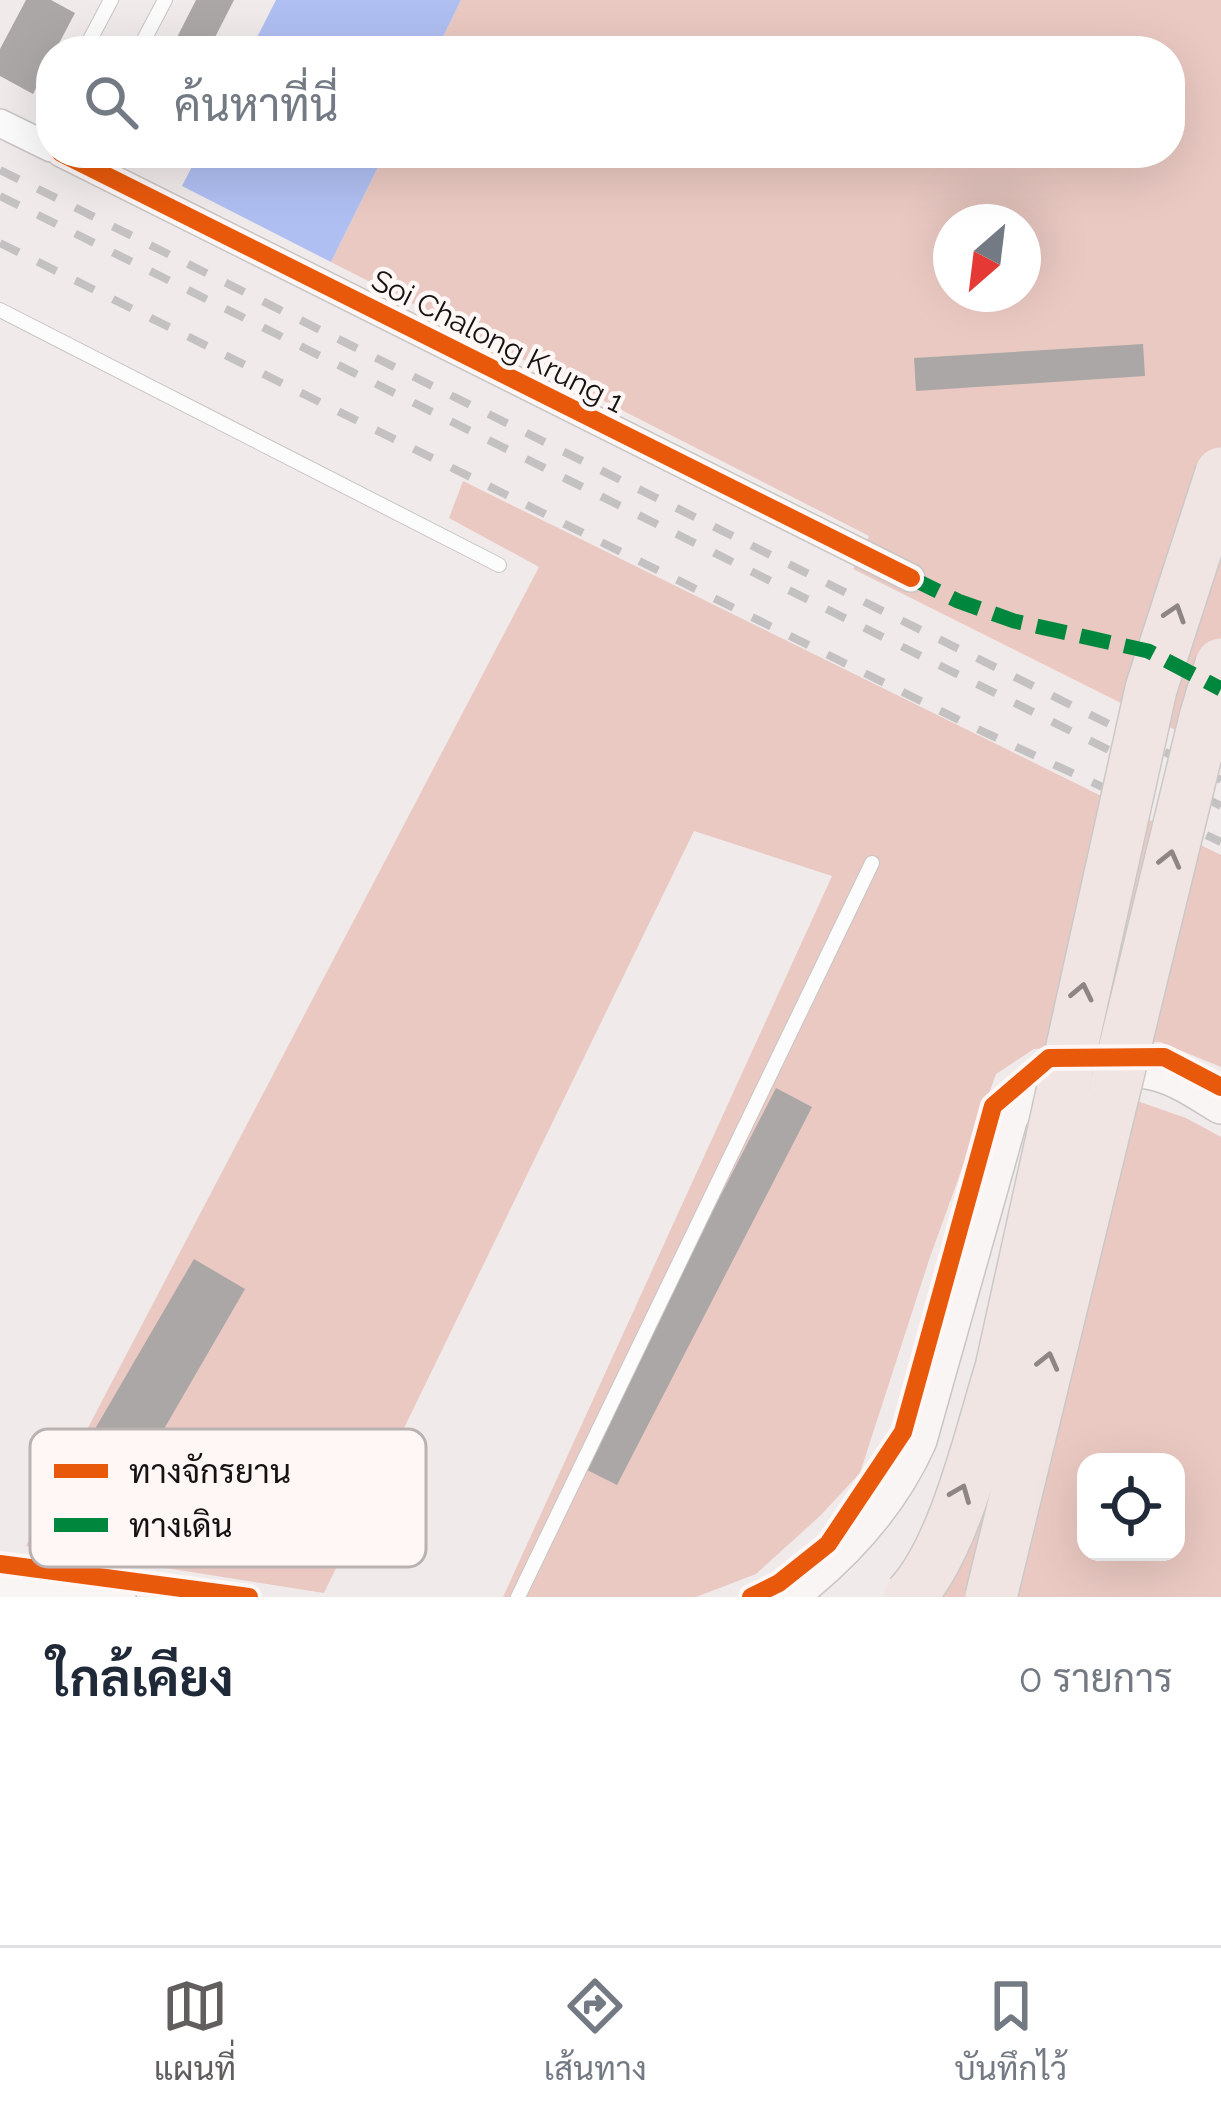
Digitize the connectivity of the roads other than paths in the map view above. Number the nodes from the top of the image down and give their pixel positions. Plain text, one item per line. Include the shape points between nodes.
1 (111, 0) edge
2 (165, 0) edge
3 (92, 36) edge
4 (146, 36) edge
5 (0, 123) edge
6 (36, 140) edge
7 (93, 168) edge
8 (0, 310) edge
9 (1221, 473) edge
10 (499, 565) dead end
11 (911, 578) dead end
12 (1221, 664) edge
13 (872, 863) dead end
14 (1221, 1104) edge
15 (0, 1580) edge
16 (116, 1597) edge
17 (518, 1597) edge
18 (786, 1597) edge
19 (909, 1597) edge
20 (991, 1597) edge

1 - 3 lane
2 - 4 lane
5 - 6 street, Soi Chalong Krung 1
7 - 11 street, Soi Chalong Krung 1
8 - 10 lane
19 -> 9 highway, bridge via 938,1551 1001,1368 1151,689
20 -> 12 highway, bridge
13 - 17 lane
14 - 18 main road via 1154,1070 1046,1076 1023,1093 1008,1117 903,1471 843,1548
15 - 16 main road

